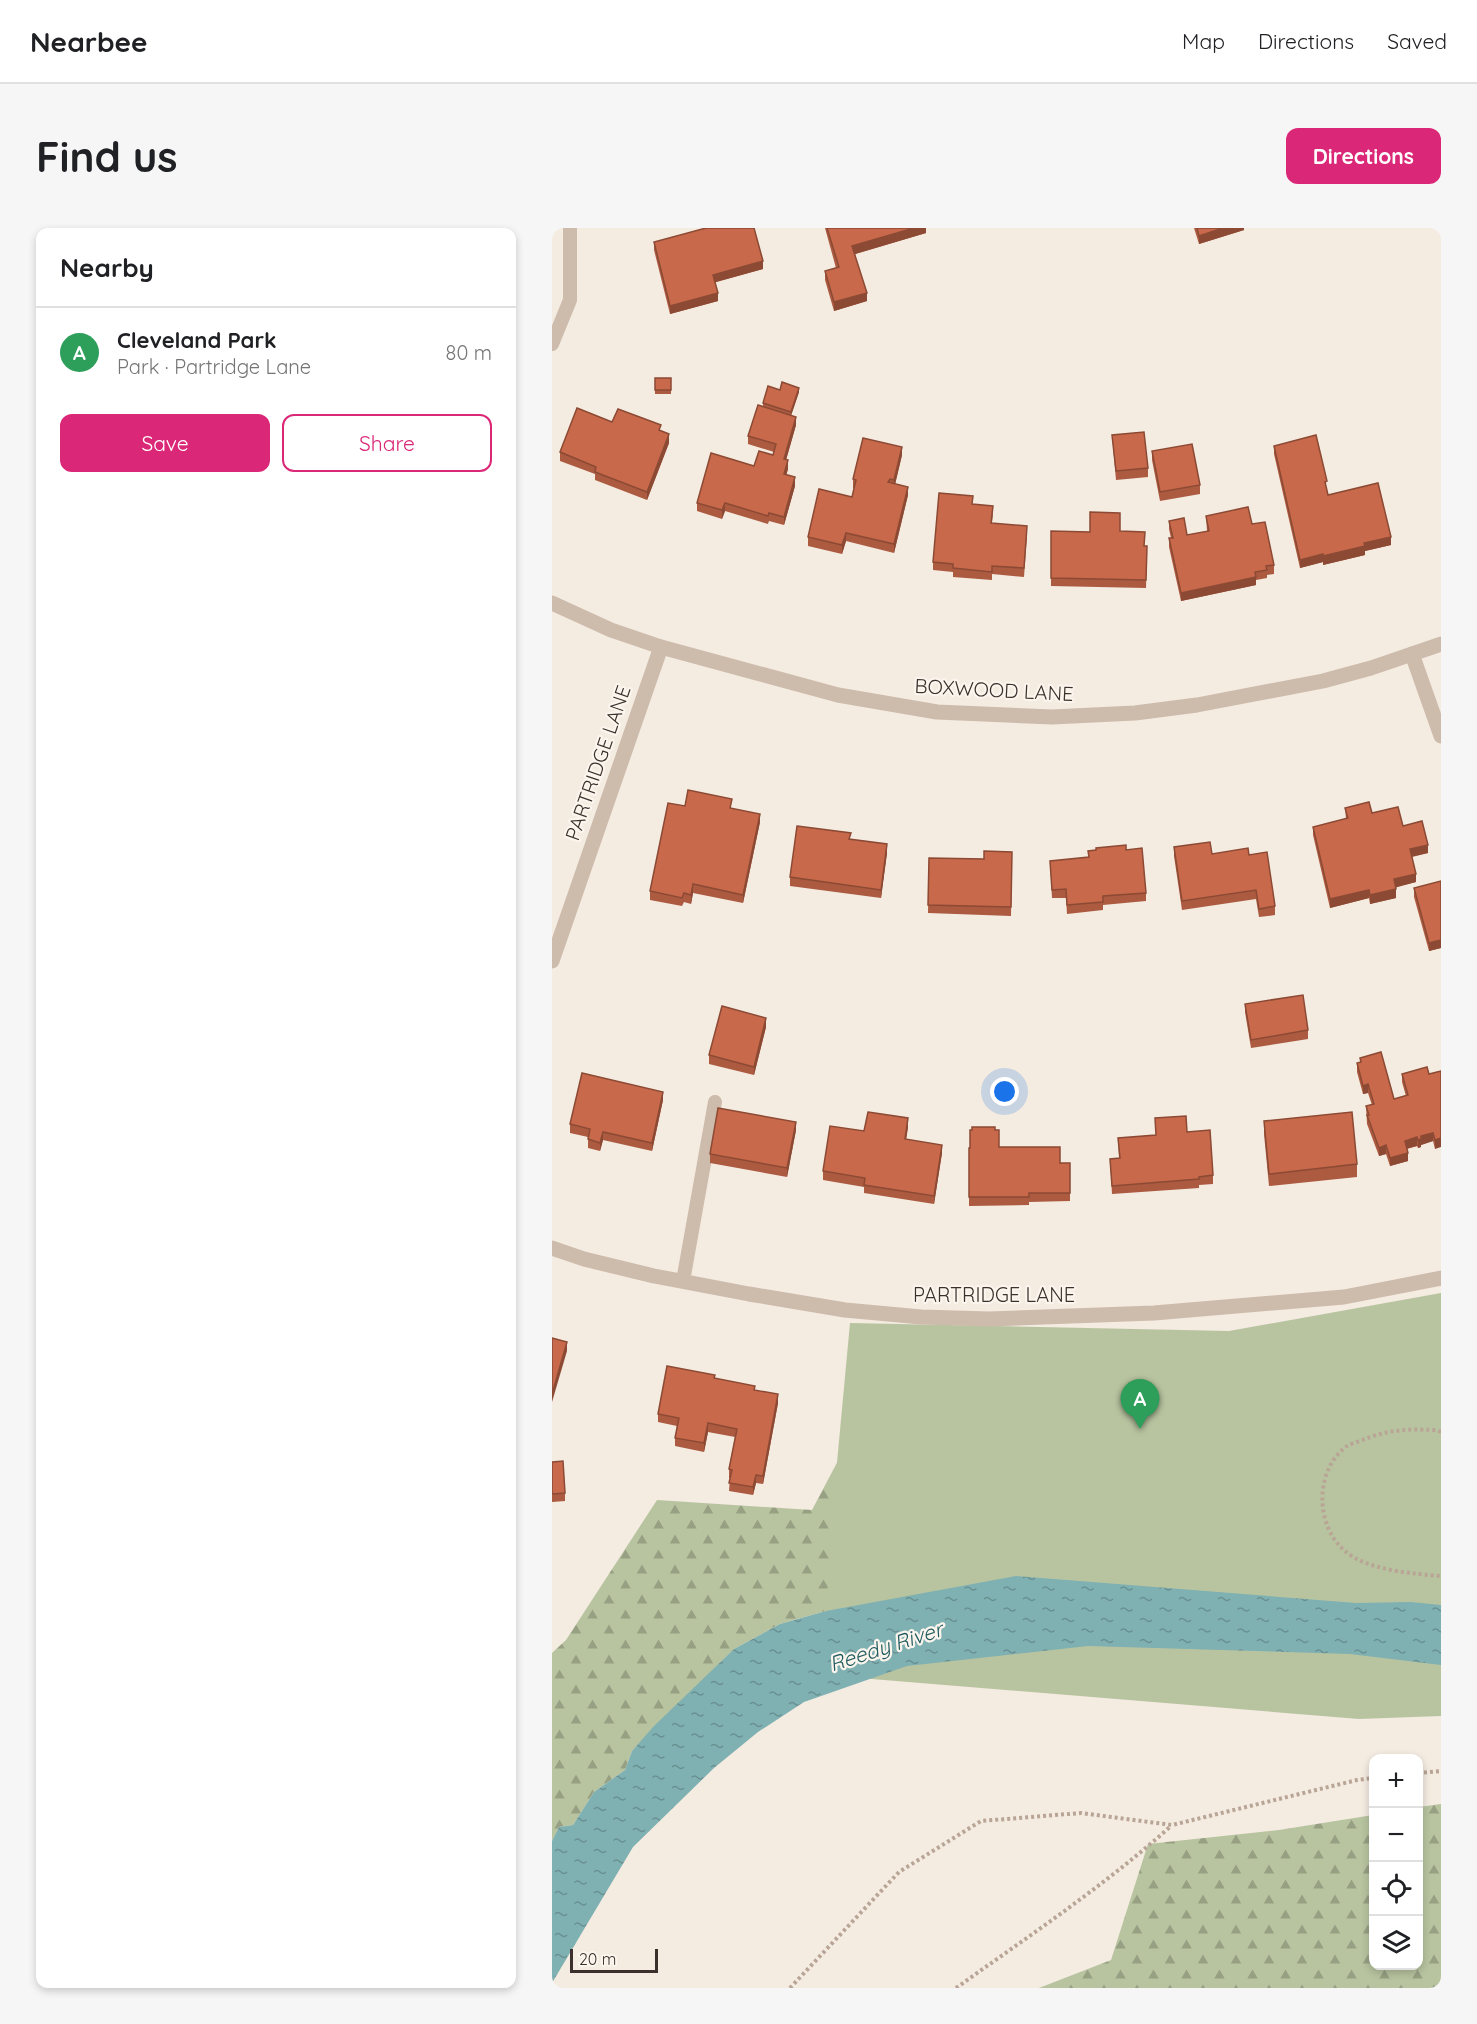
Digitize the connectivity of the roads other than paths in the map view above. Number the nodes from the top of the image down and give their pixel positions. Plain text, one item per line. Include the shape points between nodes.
1 (570, 228) edge
2 (552, 344) edge
3 (552, 603) edge
4 (1441, 644) edge
5 (661, 647) junction
6 (1412, 654) junction
7 (1441, 736) edge
8 (552, 961) edge
9 (715, 1102) dead end
10 (552, 1248) edge
11 (1441, 1278) edge
12 (683, 1281) junction

1 - 2 lane via 570,300
3 - 5 street, BOXWOOD LANE
4 - 6 street, BOXWOOD LANE
5 - 6 street, BOXWOOD LANE via 838,695 937,712 1052,717 1197,705 1323,681
5 - 8 street, PARTRIDGE LANE
6 - 7 street
9 - 12 lane
10 - 12 street, PARTRIDGE LANE
11 - 12 street, PARTRIDGE LANE via 1344,1297 1154,1313 989,1319 845,1310

